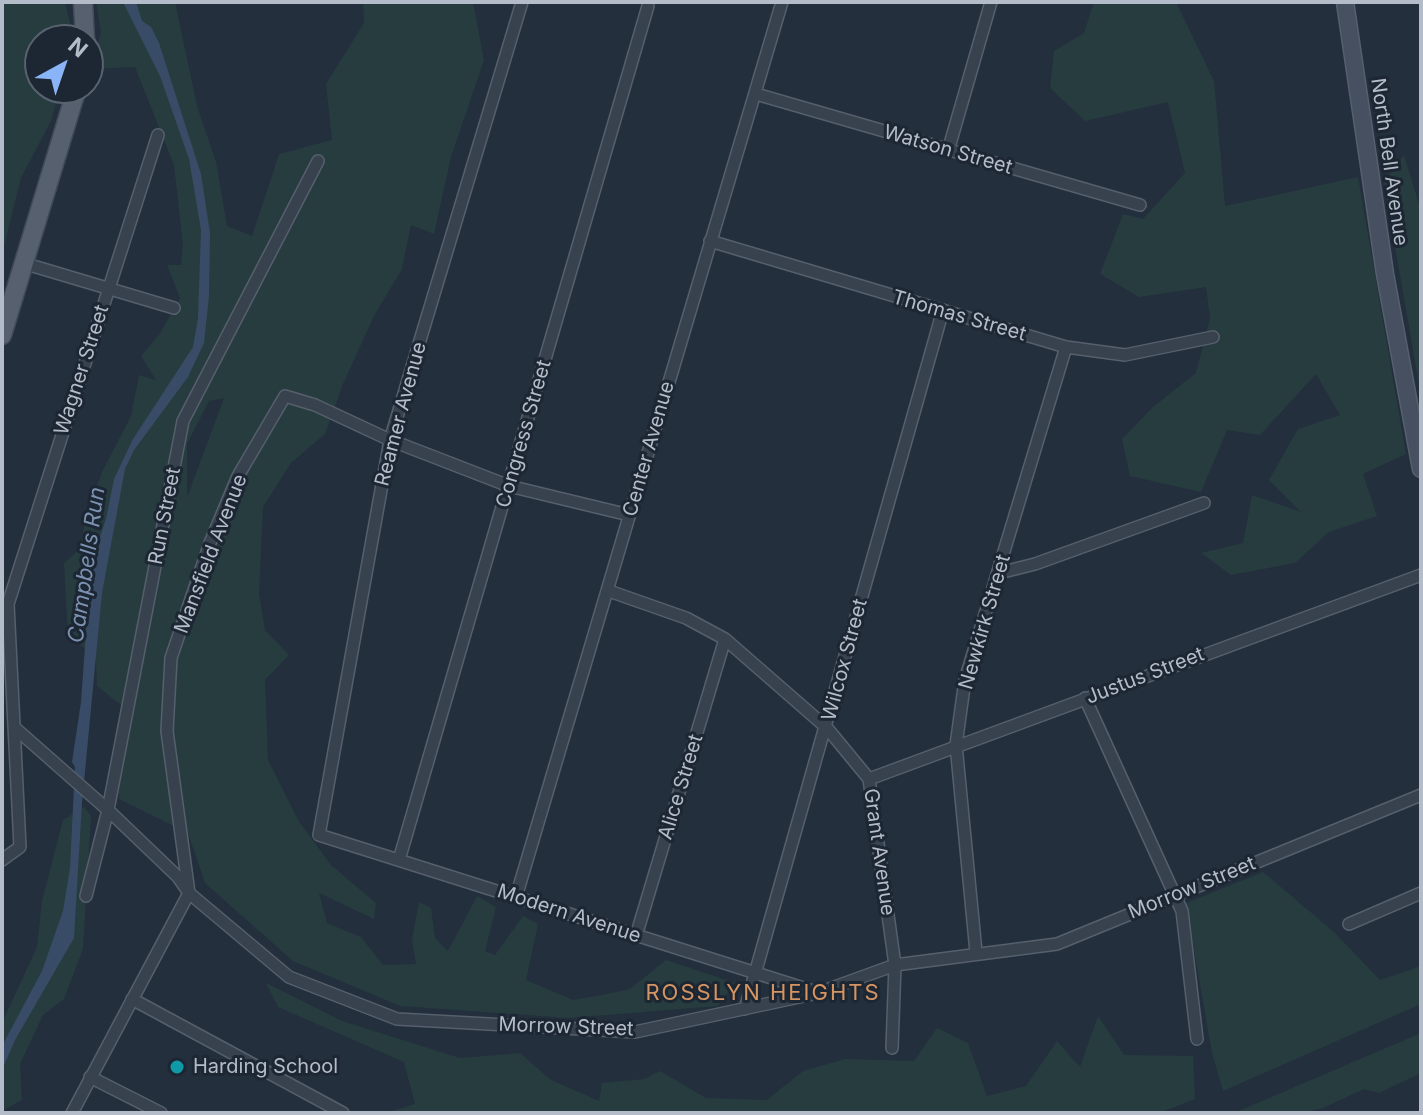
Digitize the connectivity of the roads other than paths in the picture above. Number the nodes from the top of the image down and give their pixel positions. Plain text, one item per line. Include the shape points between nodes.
1 (83, 2) edge
2 (522, 2) edge
3 (782, 2) edge
4 (991, 2) edge
5 (1345, 2) edge
6 (648, 6) dead end
7 (84, 24) edge
8 (756, 94) junction
9 (72, 104) edge
10 (158, 135) dead end
11 (948, 151) junction
12 (318, 161) dead end
13 (1140, 205) dead end
14 (710, 241) junction
15 (23, 263) junction
16 (107, 291) junction
17 (174, 308) dead end
18 (943, 310) junction
19 (2, 335) edge
20 (1213, 337) dead end
21 (1066, 347) junction
22 (390, 440) junction
23 (1421, 469) edge
24 (509, 486) junction
25 (1204, 503) dead end
26 (629, 515) junction
27 (999, 573) junction
28 (1421, 575) edge
29 (609, 591) junction
30 (725, 639) junction
31 (1085, 698) junction
32 (15, 728) junction
33 (827, 728) junction
34 (956, 745) junction
35 (869, 779) junction
36 (1421, 795) edge
37 (108, 810) junction
38 (319, 835) joint
39 (2, 860) edge
40 (399, 860) junction
41 (189, 893) junction
42 (1421, 893) edge
43 (1176, 894) junction
44 (86, 896) dead end
45 (516, 897) junction
46 (1349, 924) dead end
47 (636, 936) junction
48 (976, 952) junction
49 (895, 965) junction
50 (753, 973) junction
51 (818, 993) junction
52 (132, 999) junction
53 (745, 1009) junction
54 (1197, 1039) dead end
55 (892, 1048) dead end
56 (90, 1077) junction
57 (72, 1113) edge
58 (161, 1113) edge
59 (343, 1113) edge

1 - 7 main road
2 - 22 street, Reamer Avenue
3 - 8 street, Center Avenue
4 - 11 street
5 - 23 street, North Bell Avenue via 1385,274
6 - 24 street, Congress Street
8 - 11 street, Watson Street
8 - 14 street, Center Avenue
9 - 15 main road
10 - 16 street, Wagner Street
11 - 13 street, Watson Street
12 - 37 street, Run Street via 183,421
14 - 18 street, Thomas Street
14 - 26 street, Center Avenue
15 - 16 street
15 - 19 main road
16 - 17 street
16 - 32 street, Wagner Street via 8,604
18 - 21 street, Thomas Street
18 - 33 street, Wilcox Street
20 - 21 street, Thomas Street via 1125,355
21 - 27 street, Newkirk Street
22 - 24 street, Mansfield Avenue
22 - 38 street, Reamer Avenue
22 - 41 street, Mansfield Avenue via 285,396 238,476 171,658 167,731
24 - 26 street, Mansfield Avenue
24 - 40 street, Congress Street
25 - 27 street
26 - 29 street, Center Avenue
27 - 34 street, Newkirk Street via 965,680
28 - 31 street, Justus Street
29 - 30 street, Grant Avenue via 686,618
29 - 45 street, Center Avenue
30 - 33 street, Grant Avenue
30 - 47 street, Alice Street
31 - 34 street, Justus Street
31 - 43 street
32 - 37 street, Morrow Street
32 - 39 street via 20,847
33 - 35 street, Grant Avenue
33 - 50 street, Wilcox Street
34 - 35 street, Justus Street
34 - 48 street, Newkirk Street
35 - 49 street, Grant Avenue
36 - 43 street, Morrow Street
37 - 41 street, Morrow Street
37 - 44 street, Run Street
38 - 40 street, Modern Avenue
40 - 45 street, Modern Avenue
41 - 52 street
41 - 53 street, Morrow Street via 289,977 397,1019 635,1032
42 - 46 street
43 - 48 street, Morrow Street via 1057,944
43 - 54 street
45 - 47 street, Modern Avenue
47 - 50 street, Modern Avenue
48 - 49 street, Morrow Street
49 - 51 street, Morrow Street
49 - 55 street, Grant Avenue
50 - 51 street, Modern Avenue
50 - 53 street, Wilcox Street
51 - 53 street, Morrow Street
52 - 56 street
52 - 59 street
56 - 57 street
56 - 58 street

